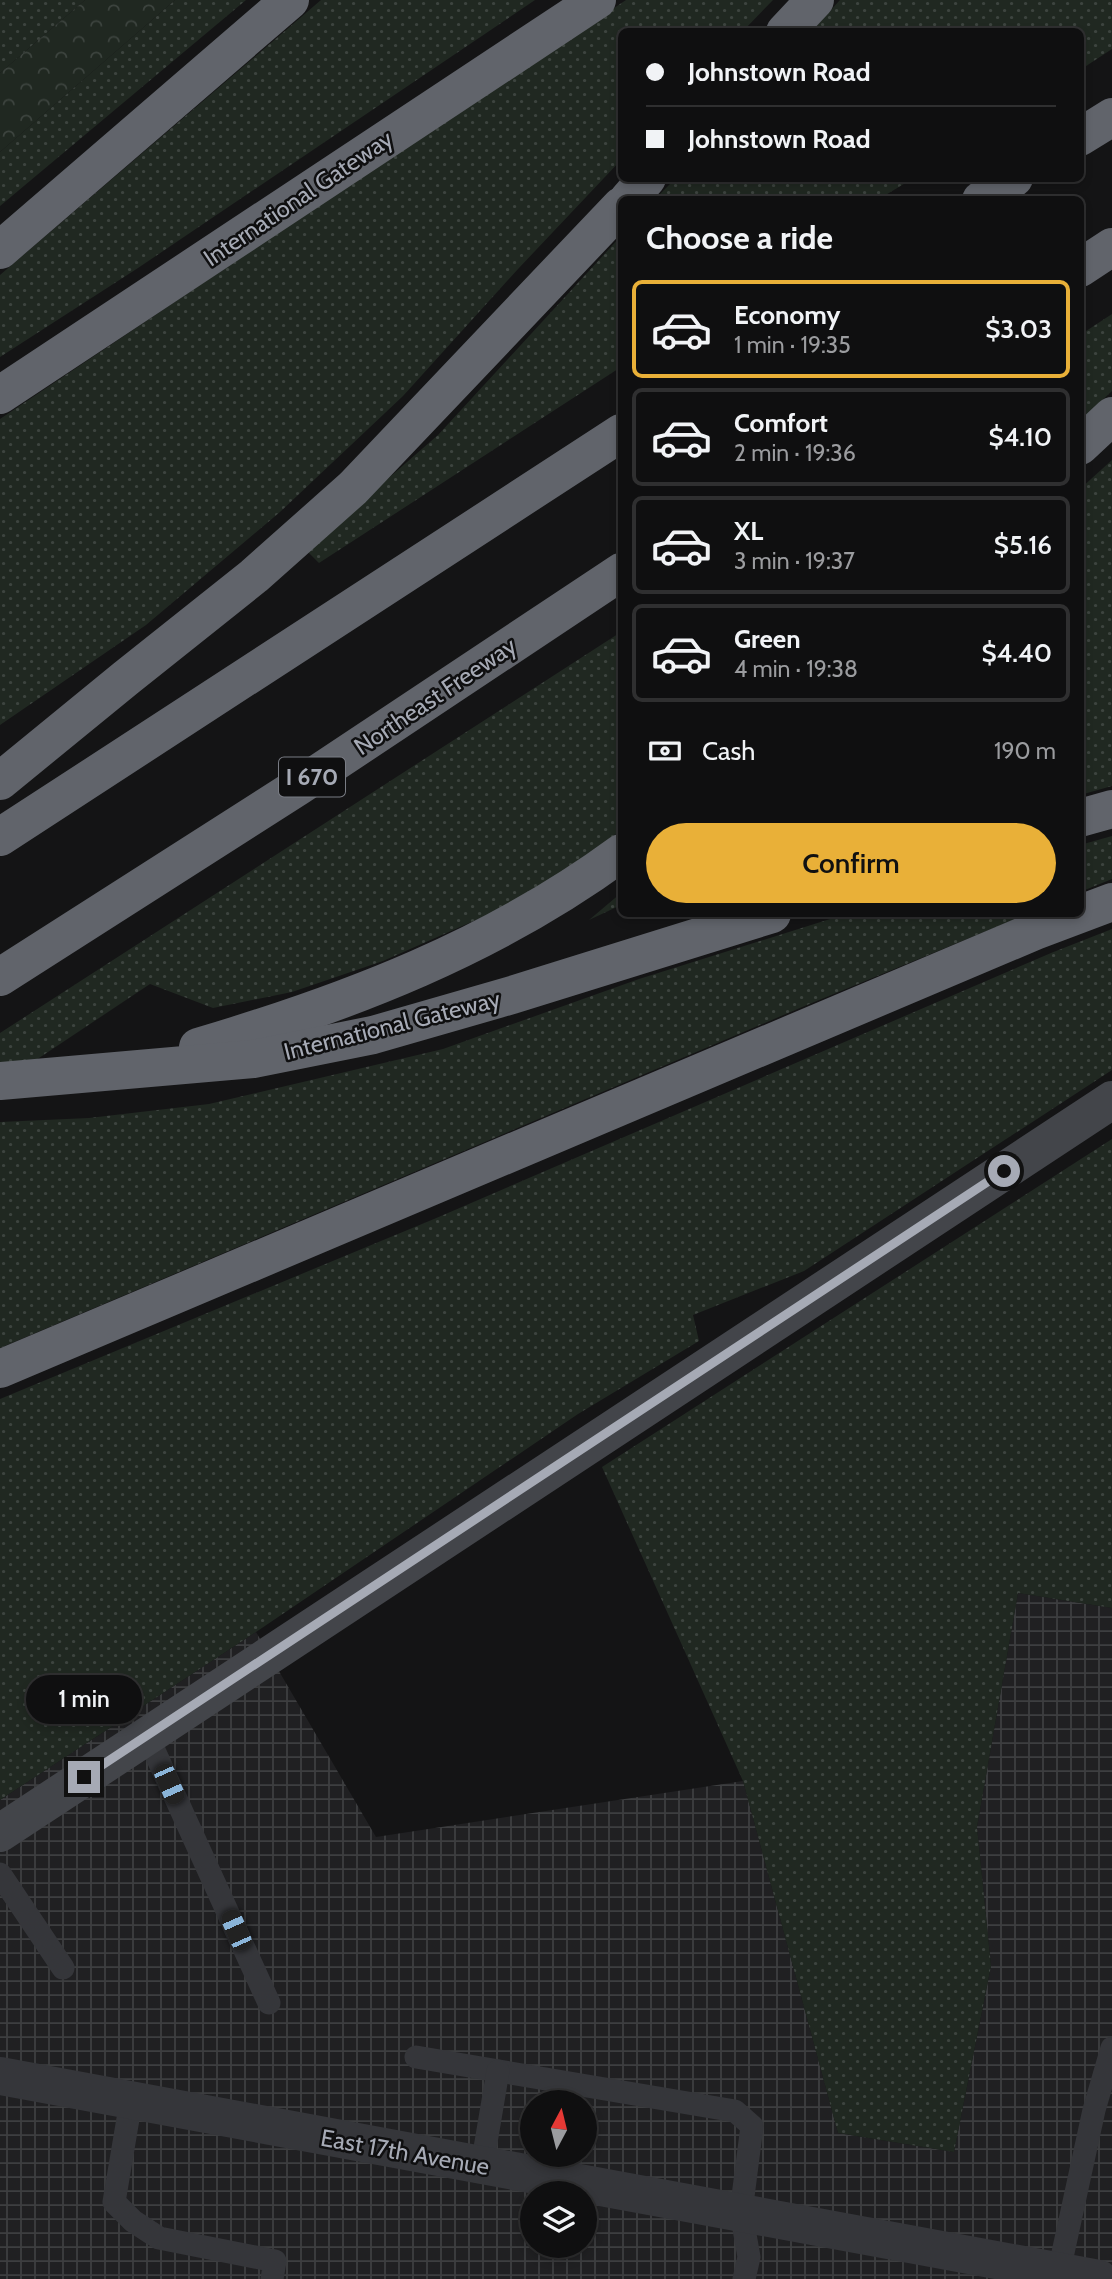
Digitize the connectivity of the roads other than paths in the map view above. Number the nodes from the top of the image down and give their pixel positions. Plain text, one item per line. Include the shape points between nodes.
1 (290, 0) edge
2 (597, 0) edge
3 (814, 0) edge
4 (789, 28) edge
5 (1112, 117) edge
6 (1084, 134) edge
7 (644, 182) edge
8 (1008, 182) edge
9 (631, 196) edge
10 (987, 196) edge
11 (618, 209) edge
12 (1112, 247) edge
13 (0, 250) edge
14 (1084, 265) edge
15 (0, 395) edge
16 (1112, 416) edge
17 (618, 435) edge
18 (1084, 442) edge
19 (618, 574) edge
20 (0, 781) edge
21 (1112, 810) edge
22 (1084, 817) edge
23 (0, 837) edge
24 (618, 855) edge
25 (1112, 902) edge
26 (1084, 913) edge
27 (762, 917) edge
28 (1072, 917) edge
29 (0, 977) edge
30 (125, 1069) junction
31 (0, 1081) edge
32 (1112, 1100) edge
33 (0, 1369) edge
34 (147, 1735) junction
35 (0, 1833) edge
36 (0, 1874) edge
37 (63, 1968) dead end
38 (269, 2003) dead end
39 (1112, 2048) edge
40 (415, 2056) dead end
41 (498, 2071) junction
42 (0, 2076) edge
43 (131, 2101) junction
44 (482, 2166) junction
45 (741, 2212) junction
46 (1059, 2271) junction
47 (272, 2279) edge
48 (744, 2279) edge
49 (1099, 2279) edge

1 - 13 highway
2 - 15 highway, International Gateway
3 - 4 highway
5 - 6 highway
7 - 9 highway
8 - 10 highway
11 - 20 highway via 352,488 254,576
12 - 14 highway
16 - 18 highway
17 - 23 highway
19 - 29 highway, Northeast Freeway / I 670
21 - 22 highway
24 - 30 highway via 577,885 469,946 360,995
25 - 26 highway
27 - 30 highway, International Gateway via 373,1035 253,1059
28 - 33 highway
30 - 31 highway, International Gateway
32 - 34 main road
34 - 35 main road
34 - 38 lane
36 - 37 lane
39 - 46 lane
40 - 41 lane
41 - 44 lane
41 - 45 lane via 735,2111 752,2126
42 - 43 street, East 17th Avenue
43 - 44 street, East 17th Avenue
43 - 47 lane via 114,2202 159,2238 275,2261
44 - 45 street, East 17th Avenue
45 - 46 street, East 17th Avenue
45 - 48 lane via 749,2257
46 - 49 street, East 17th Avenue

